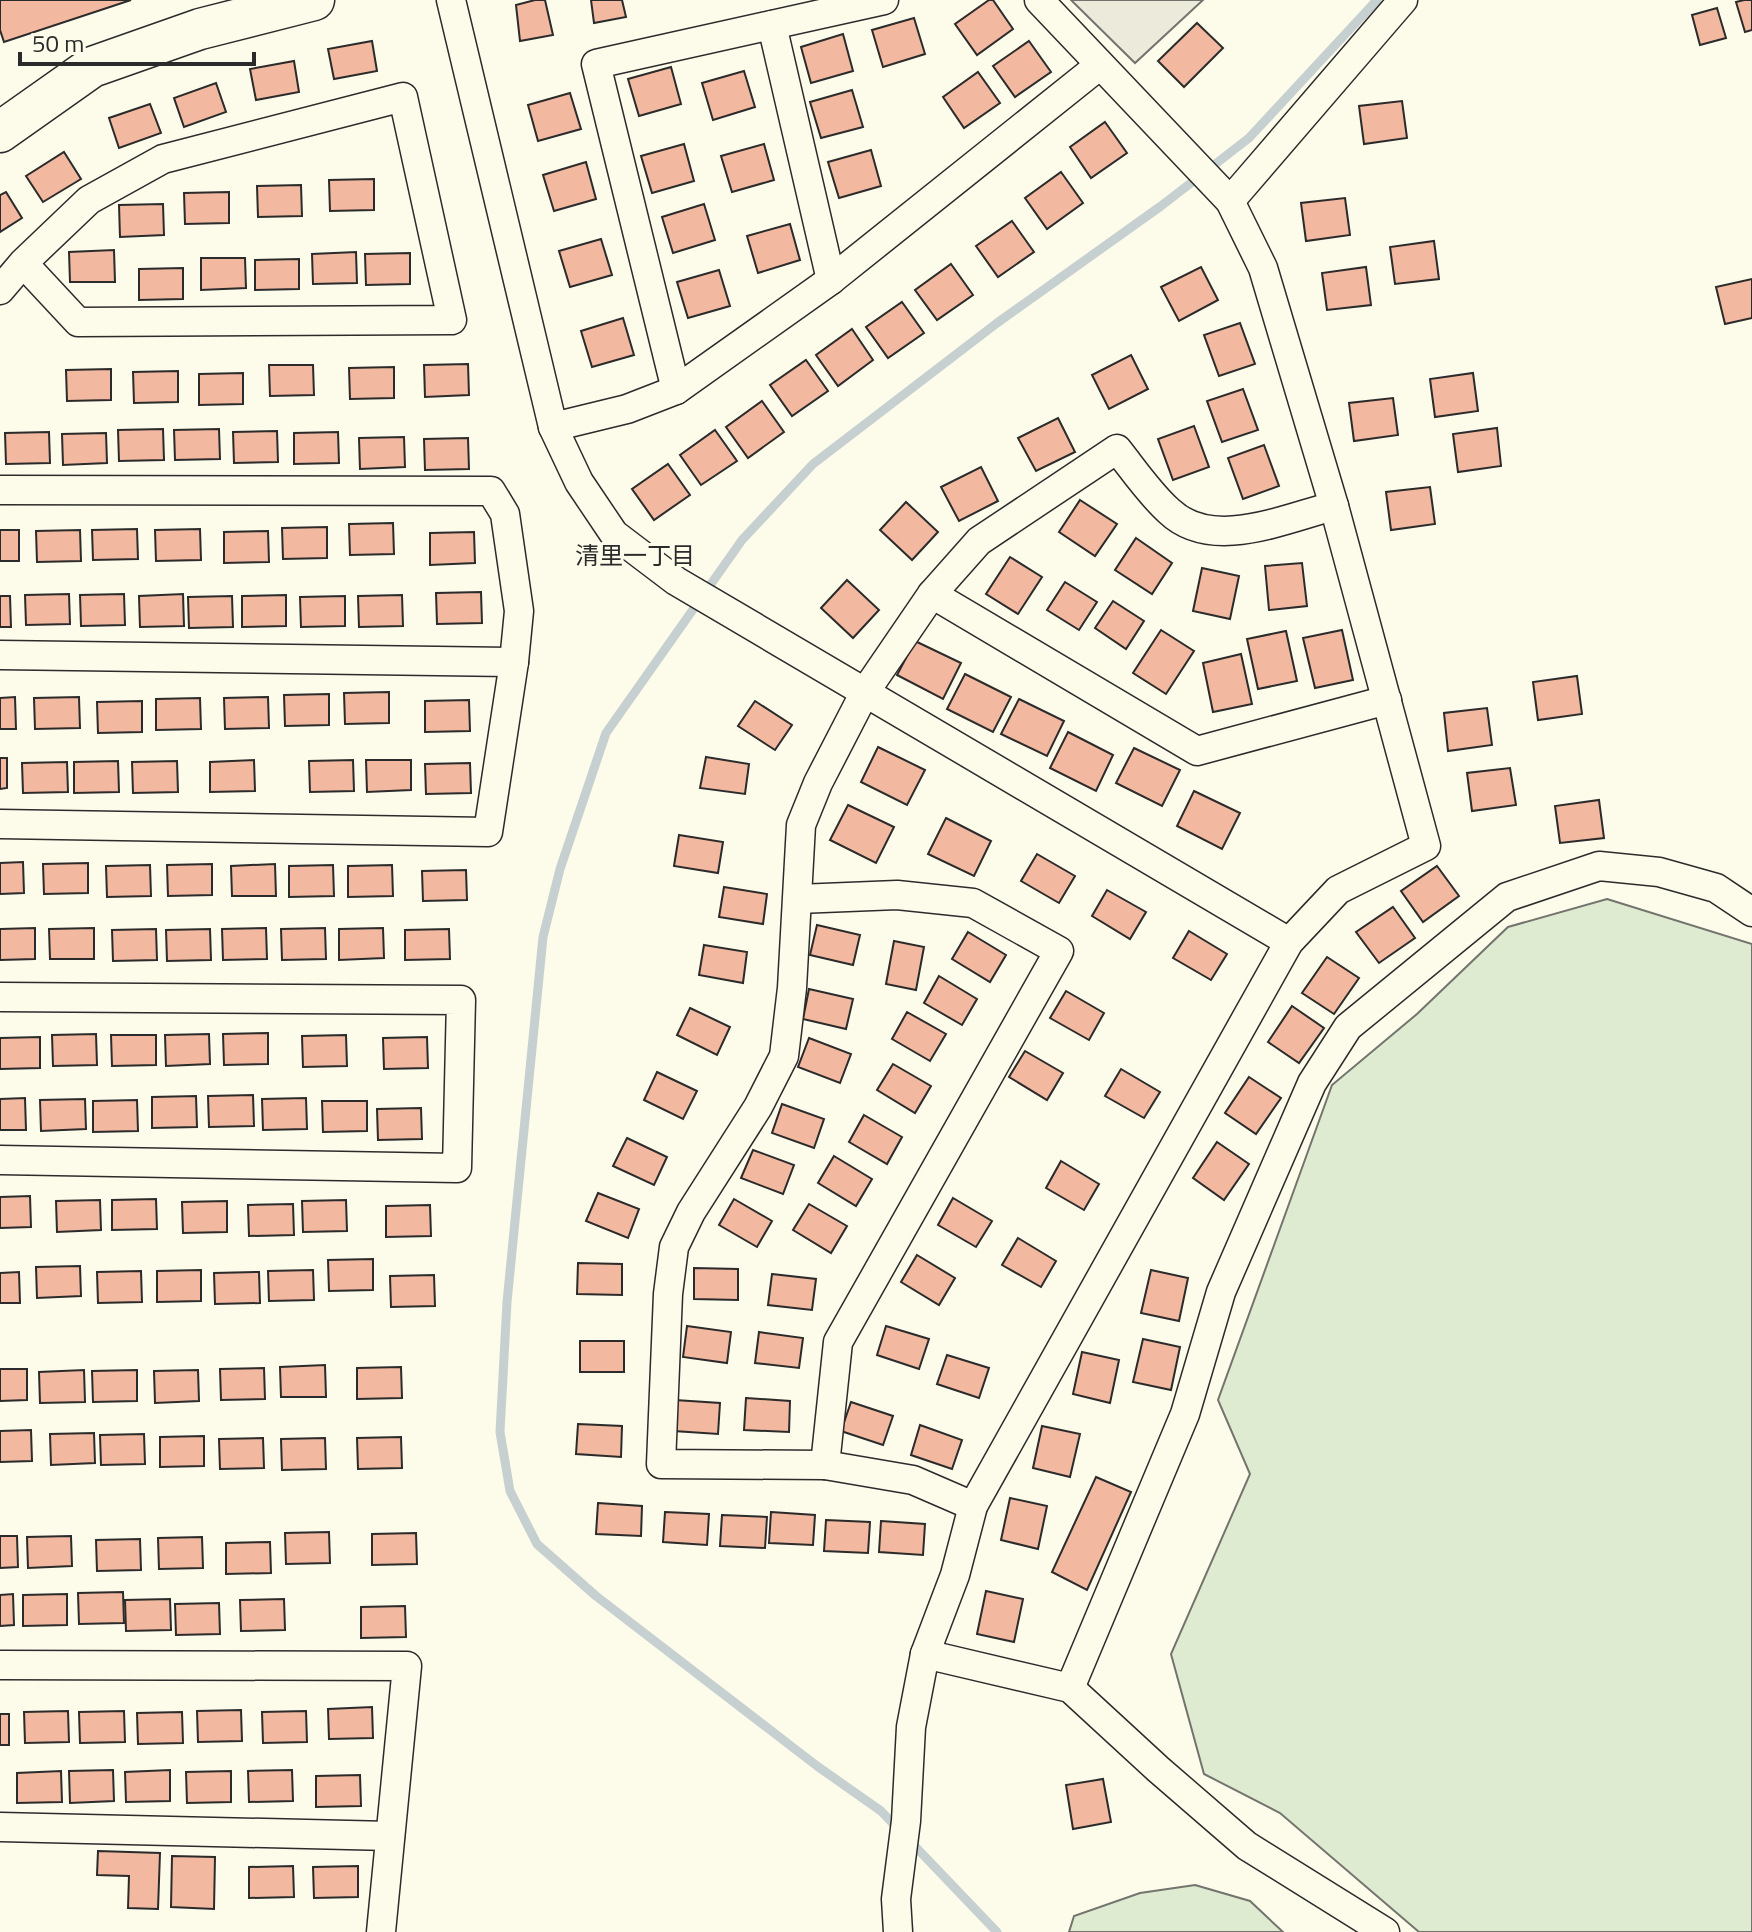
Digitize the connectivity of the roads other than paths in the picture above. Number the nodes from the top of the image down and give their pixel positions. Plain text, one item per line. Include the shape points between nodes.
1 (314, 0) edge
2 (451, 0) edge
3 (884, 0) edge
4 (1039, 0) edge
5 (1403, 0) edge
6 (772, 25) junction
7 (1100, 65) junction
8 (0, 132) edge
9 (1230, 201) junction
10 (23, 263) junction
11 (831, 280) junction
12 (0, 290) edge
13 (676, 390) junction
14 (553, 427) junction
15 (0, 490) edge
16 (1334, 506) junction
17 (932, 594) junction
18 (0, 655) edge
19 (514, 662) junction
20 (865, 692) junction
21 (1387, 700) junction
22 (0, 824) edge
23 (798, 899) junction
24 (1752, 912) edge
25 (1289, 942) junction
26 (0, 997) edge
27 (0, 1160) edge
28 (825, 1465) junction
29 (973, 1506) junction
30 (925, 1654) junction
31 (0, 1665) edge
32 (1070, 1688) junction
33 (0, 1827) edge
34 (390, 1836) junction
35 (381, 1932) edge
36 (898, 1932) edge
37 (1385, 1932) edge

1 - 8 main road via 200,29 92,67
2 - 14 street
3 - 6 street
4 - 7 street
5 - 9 street
6 - 11 street
6 - 13 street via 596,64
7 - 9 street
7 - 11 street
9 - 16 street via 1263,268
10 - 10 street via 89,200 163,159 403,97 452,320 78,322
10 - 12 street
11 - 13 street
13 - 14 street via 627,409
14 - 20 street via 579,482 614,534 676,581
15 - 19 street via 491,491 505,514 519,611
16 - 17 street via 1241,530 1197,530 1169,512 1117,449 979,541
16 - 21 street
17 - 20 street
17 - 21 street via 1197,751
18 - 19 street
19 - 22 street via 488,832
20 - 23 street via 801,825
20 - 25 street
21 - 25 street via 1426,846 1338,890
23 - 28 street via 784,1056 674,1247 661,1464
23 - 28 street via 897,895 973,903 1059,951 838,1342
24 - 32 street via 1716,888 1659,872 1599,866 1507,897 1348,1027 1312,1083 1221,1292 1185,1414
25 - 29 street
26 - 27 street via 461,1000 457,1168
28 - 29 street via 913,1480
29 - 30 street via 955,1575
30 - 32 street
30 - 36 street via 911,1727 896,1899
31 - 34 street via 407,1666
32 - 37 street via 1247,1846
33 - 34 street
34 - 35 street

